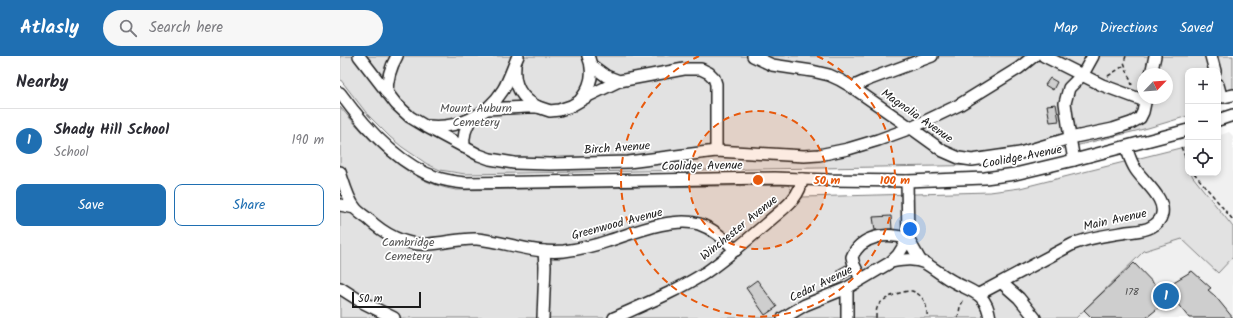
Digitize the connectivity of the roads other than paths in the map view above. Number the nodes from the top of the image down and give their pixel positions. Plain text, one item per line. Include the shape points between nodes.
1 (359, 56) edge
2 (397, 56) edge
3 (753, 56) edge
4 (932, 56) edge
5 (1034, 56) edge
6 (1044, 56) edge
7 (1093, 56) edge
8 (1155, 56) edge
9 (1211, 56) edge
10 (517, 58) edge
11 (590, 61) edge
12 (1152, 68) edge
13 (1214, 68) edge
14 (1083, 74) junction
15 (619, 81) junction
16 (852, 87) junction
17 (340, 93) edge
18 (387, 93) junction
19 (1233, 95) edge
20 (1221, 96) edge
21 (1137, 97) edge
22 (577, 102) junction
23 (1143, 104) edge
24 (538, 107) junction
25 (487, 109) junction
26 (1233, 115) edge
27 (1221, 119) edge
28 (471, 120) junction
29 (425, 126) junction
30 (911, 128) junction
31 (1185, 131) edge
32 (1070, 138) junction
33 (464, 147) junction
34 (1126, 147) junction
35 (716, 151) junction
36 (1074, 160) junction
37 (340, 173) edge
38 (802, 179) junction
39 (907, 181) junction
40 (340, 205) edge
41 (355, 208) junction
42 (908, 239) junction
43 (736, 250) junction
44 (544, 251) junction
45 (920, 260) junction
46 (891, 262) junction
47 (861, 279) junction
48 (1002, 283) junction
49 (340, 288) edge
50 (847, 288) junction
51 (979, 294) junction
52 (621, 317) edge
53 (394, 318) edge
54 (543, 318) edge
55 (783, 318) edge
56 (847, 318) edge
57 (990, 318) edge
58 (1035, 318) edge

1 - 18 street, Birch Avenue
2 - 18 street via 391,67
3 - 16 street, Magnolia Avenue via 772,65 829,75
4 - 16 street
5 - 30 street, Birch Avenue via 959,105
6 - 14 street
7 - 14 street
8 - 12 street
9 - 13 street
10 - 24 street via 515,77 520,92
10 - 25 street via 503,90
11 - 15 street via 606,76
11 - 22 street via 589,86
14 - 21 street via 1099,83
14 - 32 street via 1069,88 1065,103
15 - 22 street
15 - 35 street via 684,69 709,73 716,84
16 - 30 street, Magnolia Avenue
17 - 38 street, Coolidge Avenue via 372,132 396,154 423,172 452,182
18 - 29 street, Birch Avenue via 403,111
19 - 20 street
22 - 24 street via 559,110 550,111
23 - 32 street, Magnolia Avenue via 1140,118 1131,123
24 - 25 street
25 - 28 street
26 - 27 street
28 - 29 street via 442,127
28 - 33 street via 464,132
29 - 33 street, Birch Avenue
30 - 32 street, Magnolia Avenue via 943,151 972,160 1020,153
30 - 35 street, Birch Avenue via 863,145 819,155 792,156
31 - 34 street, Coolidge Avenue
32 - 36 street
33 - 35 street, Birch Avenue via 496,160 543,164 628,162
34 - 36 street, Coolidge Avenue
34 - 48 street, Main Avenue via 1136,170 1163,207 1160,220 1151,228 1144,230 1087,239 1073,244
36 - 39 street, Coolidge Avenue via 1000,177
37 - 41 street, Greenwood Avenue
38 - 39 street, Coolidge Avenue
38 - 43 street, Winchester Avenue via 799,192 792,200
39 - 42 street
40 - 41 street
41 - 44 street, Greenwood Avenue via 384,232 404,242 428,244 476,239
42 - 45 street
42 - 46 street
42 - 47 street via 893,236 876,237 865,241 852,257
43 - 44 street, Greenwood Avenue via 707,227 686,222 652,227 582,248
43 - 52 street, Winchester Avenue via 689,282
44 - 54 street
45 - 46 street
45 - 51 street via 948,279
46 - 47 street, Cedar Avenue
47 - 50 street, Cedar Avenue
48 - 51 street, Main Avenue
48 - 58 street via 1019,298
49 - 53 street
50 - 55 street, Cedar Avenue via 797,309
50 - 56 street
51 - 57 street via 986,303

